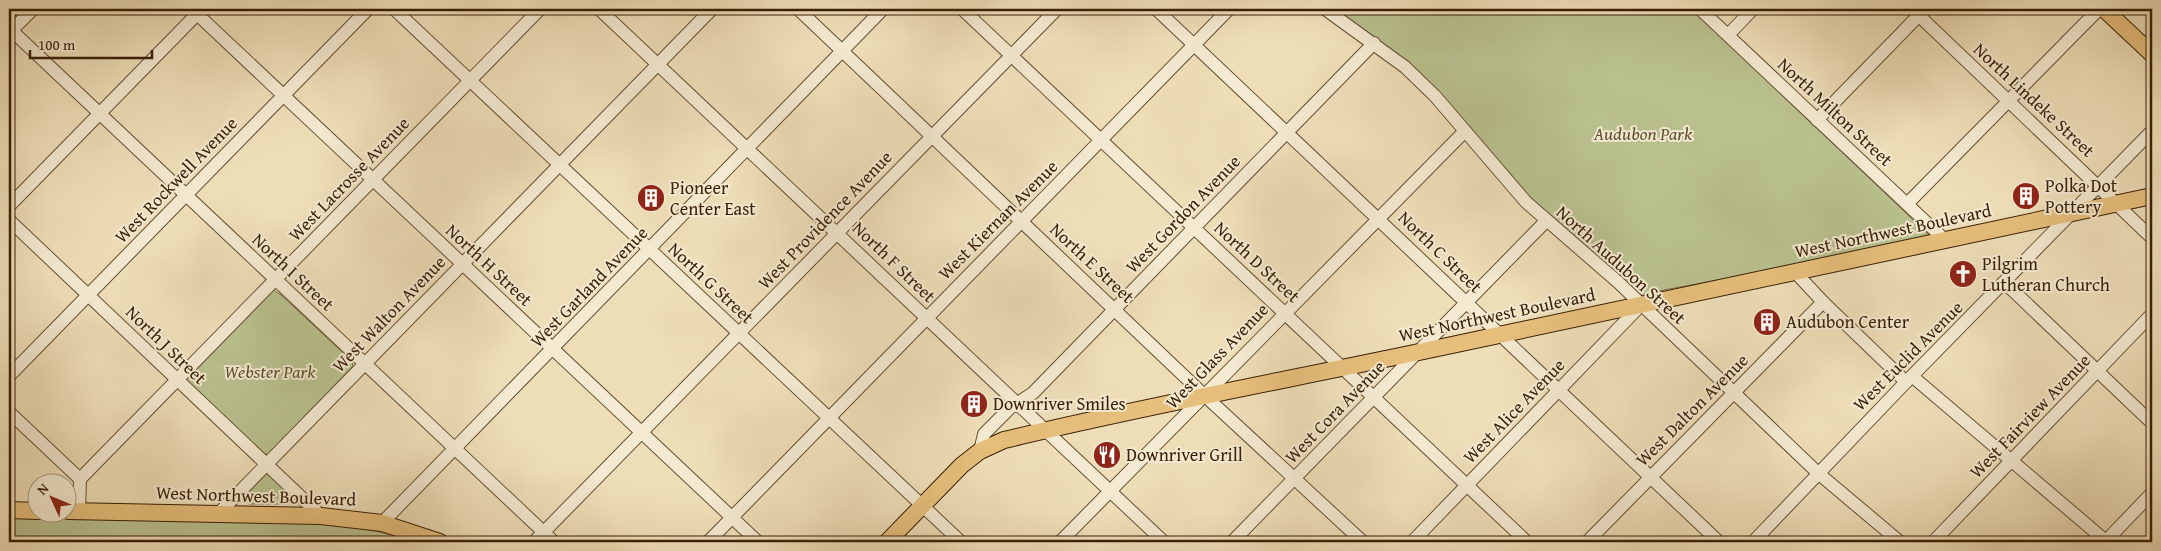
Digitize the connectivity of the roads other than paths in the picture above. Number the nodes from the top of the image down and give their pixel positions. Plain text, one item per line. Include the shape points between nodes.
1 (32, 9) edge
2 (368, 9) edge
3 (394, 9) edge
4 (540, 9) edge
5 (599, 9) edge
6 (712, 9) edge
7 (798, 9) edge
8 (883, 9) edge
9 (962, 9) edge
10 (1057, 9) edge
11 (1156, 9) edge
12 (1229, 9) edge
13 (1325, 9) edge
14 (1700, 9) edge
15 (1753, 9) edge
16 (2099, 9) edge
17 (2104, 9) edge
18 (199, 11) edge
19 (1918, 11) edge
20 (10, 31) edge
21 (1728, 35) junction
22 (1374, 43) junction
23 (1194, 44) junction
24 (842, 52) junction
25 (2152, 54) edge
26 (1012, 56) junction
27 (658, 65) junction
28 (470, 80) junction
29 (283, 96) junction
30 (2008, 101) junction
31 (99, 114) junction
32 (1817, 120) junction
33 (1465, 131) junction
34 (2152, 131) edge
35 (1288, 132) junction
36 (932, 137) junction
37 (1101, 140) junction
38 (748, 149) junction
39 (560, 165) junction
40 (372, 180) junction
41 (2099, 185) junction
42 (185, 195) junction
43 (2152, 196) edge
44 (2117, 203) junction
45 (1907, 204) junction
46 (9, 206) edge
47 (2070, 214) junction
48 (1378, 216) junction
49 (9, 220) edge
50 (1546, 221) junction
51 (1021, 222) junction
52 (1194, 227) junction
53 (838, 232) junction
54 (2152, 238) edge
55 (1946, 240) junction
56 (650, 250) junction
57 (463, 264) junction
58 (1796, 273) junction
59 (275, 280) junction
60 (2005, 283) junction
61 (88, 296) junction
62 (1823, 302) junction
63 (1467, 303) junction
64 (1642, 305) junction
65 (1115, 308) junction
66 (1284, 312) junction
67 (2152, 314) edge
68 (927, 317) junction
69 (739, 334) junction
70 (1500, 335) junction
71 (553, 348) junction
72 (1417, 352) junction
73 (365, 364) junction
74 (1342, 368) junction
75 (2098, 372) junction
76 (9, 376) edge
77 (177, 380) junction
78 (1910, 380) junction
79 (1559, 390) junction
80 (1733, 393) junction
81 (1204, 395) junction
82 (1373, 398) junction
83 (1018, 404) junction
84 (9, 412) edge
85 (829, 418) junction
86 (2152, 423) edge
87 (1045, 430) junction
88 (641, 433) junction
89 (454, 449) junction
90 (980, 451) junction
91 (2011, 461) junction
92 (267, 464) junction
93 (1818, 473) junction
94 (1651, 477) junction
95 (80, 479) junction
96 (1294, 479) junction
97 (1466, 485) junction
98 (78, 488) edge
99 (1110, 491) junction
100 (2152, 493) edge
101 (922, 506) junction
102 (9, 510) edge
103 (28, 511) edge
104 (78, 512) edge
105 (218, 514) junction
106 (321, 516) junction
107 (732, 517) junction
108 (382, 524) junction
109 (544, 533) junction
110 (440, 542) edge
111 (534, 542) edge
112 (554, 542) edge
113 (708, 542) edge
114 (758, 542) edge
115 (887, 542) edge
116 (961, 542) edge
117 (1060, 542) edge
118 (1164, 542) edge
119 (1232, 542) edge
120 (1363, 542) edge
121 (1412, 542) edge
122 (1527, 542) edge
123 (1587, 542) edge
124 (1719, 542) edge
125 (1753, 542) edge
126 (1900, 542) edge
127 (1933, 542) edge
128 (2106, 542) edge

1 - 20 street
2 - 29 street, West Rockwell Avenue
3 - 28 street, North G Street
4 - 28 street, West Lacrosse Avenue
5 - 27 street, North F Street
6 - 27 street, West Walton Avenue
7 - 24 street, North E Street
8 - 24 street, West Garland Avenue
9 - 26 street, North D Street
10 - 26 street, West Providence Avenue
11 - 23 street, North C Street
12 - 23 street, West Kiernan Avenue
13 - 22 street, North Audubon Street
14 - 21 street, North Milton Street
15 - 21 street
16 - 30 street
17 - 25 main road
18 - 29 street, North H Street
18 - 31 street
19 - 30 street, North Lindeke Street
19 - 32 street
20 - 31 street, North I Street
21 - 32 street, North Milton Street
22 - 33 street, North Audubon Street via 1435,96
22 - 35 street, West Gordon Avenue
23 - 35 street, North C Street
23 - 37 street, West Kiernan Avenue
24 - 36 street, North E Street
24 - 38 street, West Garland Avenue
26 - 36 street, West Providence Avenue
26 - 37 street, North D Street
27 - 38 street, North F Street
27 - 39 street, West Walton Avenue
28 - 39 street, North G Street
28 - 40 street, West Lacrosse Avenue
29 - 40 street, North H Street
29 - 42 street, West Rockwell Avenue
30 - 41 street, North Lindeke Street
30 - 45 street
31 - 42 street, North I Street
31 - 46 street
32 - 45 street, North Milton Street
33 - 48 street, West Glass Avenue
33 - 50 street, North Audubon Street
34 - 41 street, West Euclid Avenue
35 - 48 street, North C Street
35 - 52 street, West Gordon Avenue
36 - 51 street, North E Street
36 - 53 street, West Providence Avenue
37 - 51 street, West Kiernan Avenue
37 - 52 street, North D Street
38 - 53 street, North F Street
38 - 56 street, West Garland Avenue
39 - 56 street, North G Street
39 - 57 street, West Walton Avenue
40 - 57 street, North H Street
40 - 59 street, West Lacrosse Avenue
41 - 44 street, North Lindeke Street
41 - 47 street, West Euclid Avenue
42 - 59 street, North I Street
42 - 61 street, West Rockwell Avenue
43 - 44 main road, West Northwest Boulevard
44 - 47 main road, West Northwest Boulevard
44 - 54 street, North Lindeke Street
45 - 55 street, North Milton Street
47 - 55 main road, West Northwest Boulevard
47 - 60 street, West Euclid Avenue
48 - 63 street, North C Street
48 - 66 street, West Glass Avenue
49 - 61 street, North J Street
50 - 63 street, West Cora Avenue
50 - 64 street, North Audubon Street
51 - 65 street, North E Street
51 - 68 street, West Kiernan Avenue
52 - 65 street, West Gordon Avenue
52 - 66 street, North D Street
53 - 68 street, North F Street
53 - 69 street, West Providence Avenue
55 - 58 main road, West Northwest Boulevard
56 - 69 street, North G Street
56 - 71 street, West Garland Avenue
57 - 71 street, North H Street
57 - 73 street, West Walton Avenue
58 - 62 street
58 - 64 main road, West Northwest Boulevard
59 - 73 street, North I Street
59 - 77 street, West Lacrosse Avenue
60 - 75 street
60 - 78 street, West Euclid Avenue
61 - 76 street, West Rockwell Avenue
61 - 77 street, North J Street
62 - 78 street
62 - 80 street, West Dalton Avenue
63 - 70 street, North C Street
63 - 72 street, West Cora Avenue
64 - 70 main road, West Northwest Boulevard
64 - 79 street, West Alice Avenue
64 - 80 street, North Audubon Street
65 - 81 street, North E Street
65 - 83 street, West Gordon Avenue via 1033,393
66 - 74 street, North D Street
66 - 81 street, West Glass Avenue
67 - 75 street, West Fairview Avenue
68 - 83 street, North F Street
68 - 85 street, West Kiernan Avenue
69 - 85 street, North G Street
69 - 88 street, West Providence Avenue
70 - 72 main road, West Northwest Boulevard
70 - 79 street, North C Street
71 - 88 street, North H Street
71 - 89 street, West Garland Avenue
72 - 74 main road, West Northwest Boulevard
72 - 82 street, West Cora Avenue
73 - 89 street, North I Street
73 - 92 street, West Walton Avenue
74 - 81 main road, West Northwest Boulevard
74 - 82 street, North D Street
75 - 86 street
75 - 91 street, West Fairview Avenue
77 - 92 street, North J Street
77 - 95 street, West Lacrosse Avenue
78 - 91 street
78 - 93 street, West Euclid Avenue
79 - 94 street, North C Street
79 - 97 street, West Alice Avenue
80 - 93 street, North Audubon Street
80 - 94 street, West Dalton Avenue
81 - 87 main road, West Northwest Boulevard
81 - 96 street, North E Street
81 - 99 street, West Glass Avenue
82 - 96 street, West Cora Avenue
82 - 97 street, North D Street
83 - 87 street, North F Street
83 - 90 street, West Gordon Avenue via 984,434
84 - 95 street
85 - 101 street, North G Street
85 - 107 street, West Kiernan Avenue
87 - 90 main road, West Northwest Boulevard via 1004,440
87 - 99 street, North F Street
88 - 107 street, North H Street
88 - 109 street, West Providence Avenue
89 - 108 street, West Garland Avenue
89 - 109 street, North I Street
90 - 101 main road, West Northwest Boulevard
91 - 127 street, West Fairview Avenue
91 - 128 street
92 - 105 street, West Walton Avenue
92 - 106 street, North J Street
93 - 125 street, West Euclid Avenue
93 - 126 street, North Audubon Street
94 - 123 street, West Dalton Avenue
94 - 124 street, North C Street
95 - 98 street
96 - 119 street, West Cora Avenue
96 - 120 street, North E Street
97 - 121 street, West Alice Avenue
97 - 122 street, North D Street
99 - 117 street, West Glass Avenue
99 - 118 street, North F Street
100 - 128 street
101 - 115 main road, West Northwest Boulevard
101 - 116 street, North G Street
102 - 103 main road
104 - 105 main road, West Northwest Boulevard
105 - 106 main road, West Northwest Boulevard
106 - 108 main road, West Northwest Boulevard
107 - 113 street, West Kiernan Avenue
107 - 114 street, North H Street
108 - 110 main road, West Northwest Boulevard
109 - 111 street, West Providence Avenue
109 - 112 street, North I Street

